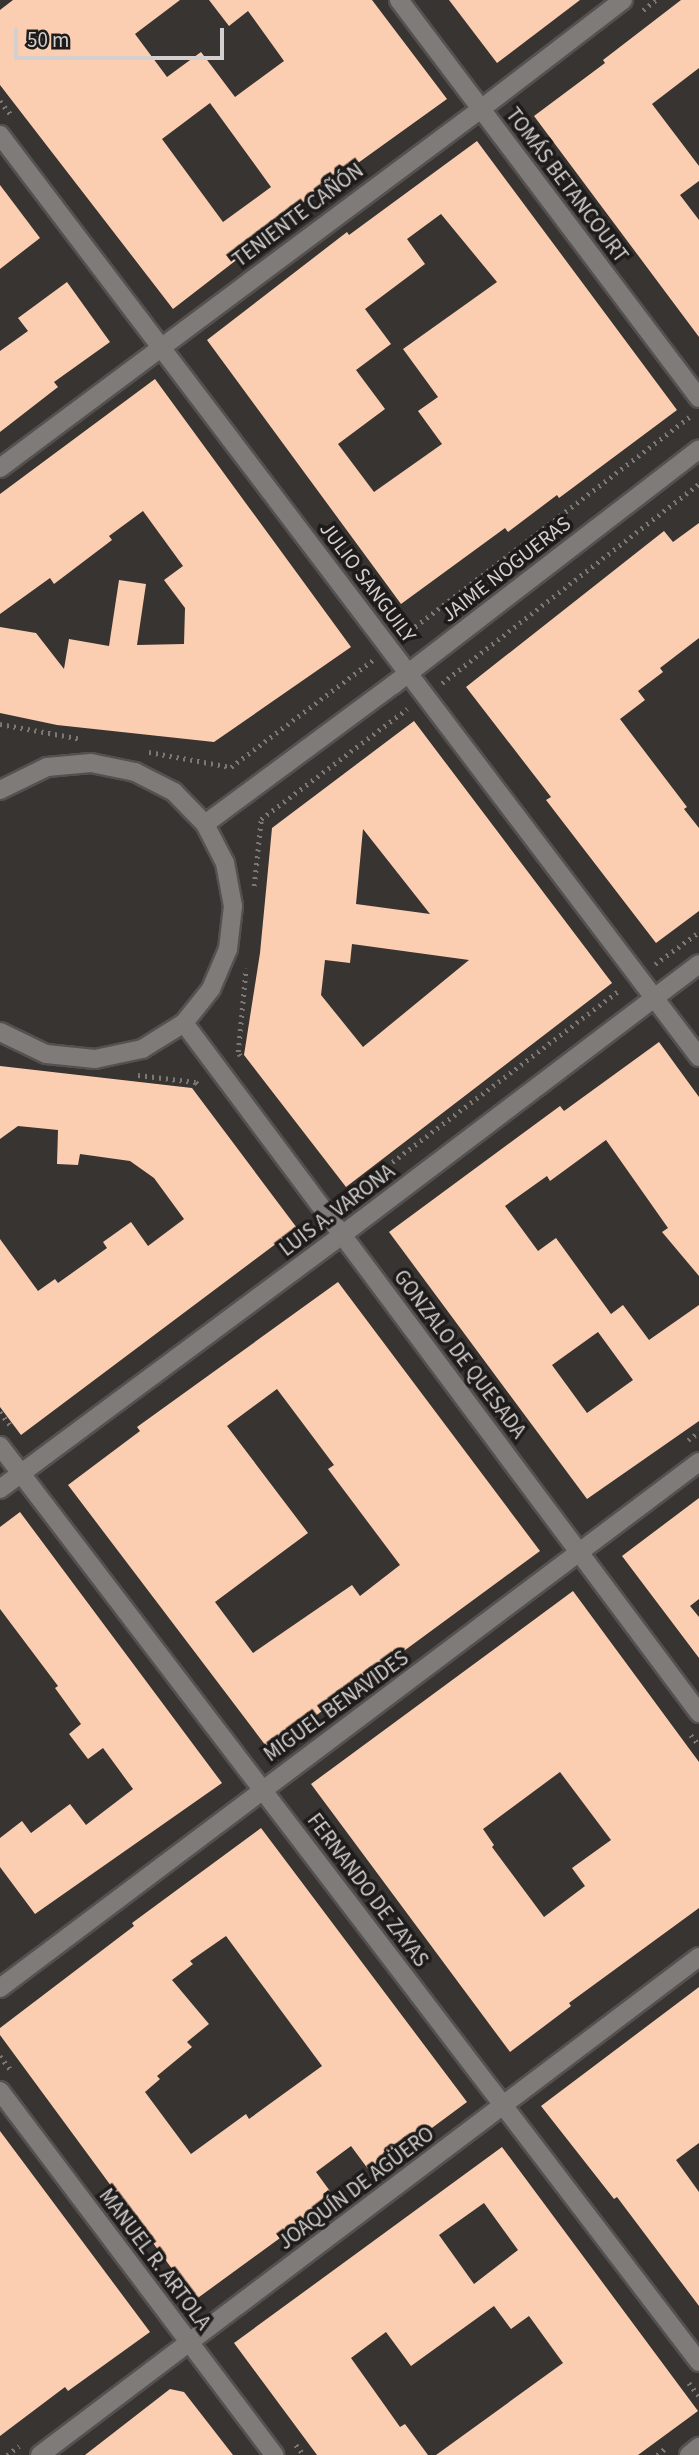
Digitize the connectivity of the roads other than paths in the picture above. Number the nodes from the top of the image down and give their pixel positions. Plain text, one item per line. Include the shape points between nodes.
1 (398, 0) edge
2 (623, 0) edge
3 (481, 109) junction
4 (0, 135) edge
5 (162, 344) junction
6 (699, 398) edge
7 (699, 449) edge
8 (0, 468) edge
9 (409, 673) junction
10 (1, 787) edge
11 (205, 824) junction
12 (699, 964) edge
13 (654, 998) junction
14 (184, 1023) junction
15 (0, 1032) edge
16 (699, 1057) edge
17 (342, 1235) junction
18 (0, 1446) edge
19 (699, 1462) edge
20 (21, 1473) junction
21 (0, 1489) edge
22 (580, 1553) junction
23 (699, 1713) edge
24 (262, 1789) junction
25 (699, 1957) edge
26 (0, 1988) edge
27 (0, 2091) edge
28 (503, 2105) junction
29 (189, 2342) junction
30 (699, 2362) edge
31 (699, 2447) edge
32 (40, 2455) edge
33 (274, 2455) edge
34 (689, 2455) edge

1 - 3 street, TOMÁS BETANCOURT
2 - 3 street, TENIENTE CAÑÓN
3 - 5 street, TENIENTE CAÑÓN
3 - 6 street, TOMÁS BETANCOURT
4 - 5 street, JULIO SANGUILY
5 - 8 street, TENIENTE CAÑÓN
5 - 9 street, JULIO SANGUILY
7 - 9 street, JAIME NOGUERAS
9 - 11 street, JAIME NOGUERAS
9 - 13 street, JULIO SANGUILY
10 - 11 street via 47,767 91,763 135,772 174,792
11 - 14 street via 225,863 233,906 228,949 211,989
12 - 13 street, LUIS A. VARONA
13 - 16 street, JULIO SANGUILY
13 - 17 street, LUIS A. VARONA
14 - 15 street via 142,1049 95,1059 46,1054
14 - 17 street, GONZALO DE QUESADA
17 - 20 street, LUIS A. VARONA
17 - 22 street, GONZALO DE QUESADA
18 - 20 street, FERNANDO DE ZAYAS
19 - 22 street, MIGUEL BENAVIDES
20 - 21 street, LUIS A. VARONA
20 - 24 street, FERNANDO DE ZAYAS
22 - 23 street, GONZALO DE QUESADA
22 - 24 street, MIGUEL BENAVIDES
24 - 26 street, MIGUEL BENAVIDES
24 - 28 street, FERNANDO DE ZAYAS
25 - 28 street, JOAQUÍN DE AGÜERO
27 - 29 street, MANUEL R. ARTOLA
28 - 29 street, JOAQUÍN DE AGÜERO
28 - 30 street, FERNANDO DE ZAYAS
29 - 32 street, JOAQUÍN DE AGÜERO
29 - 33 street, MANUEL R. ARTOLA
31 - 34 street

